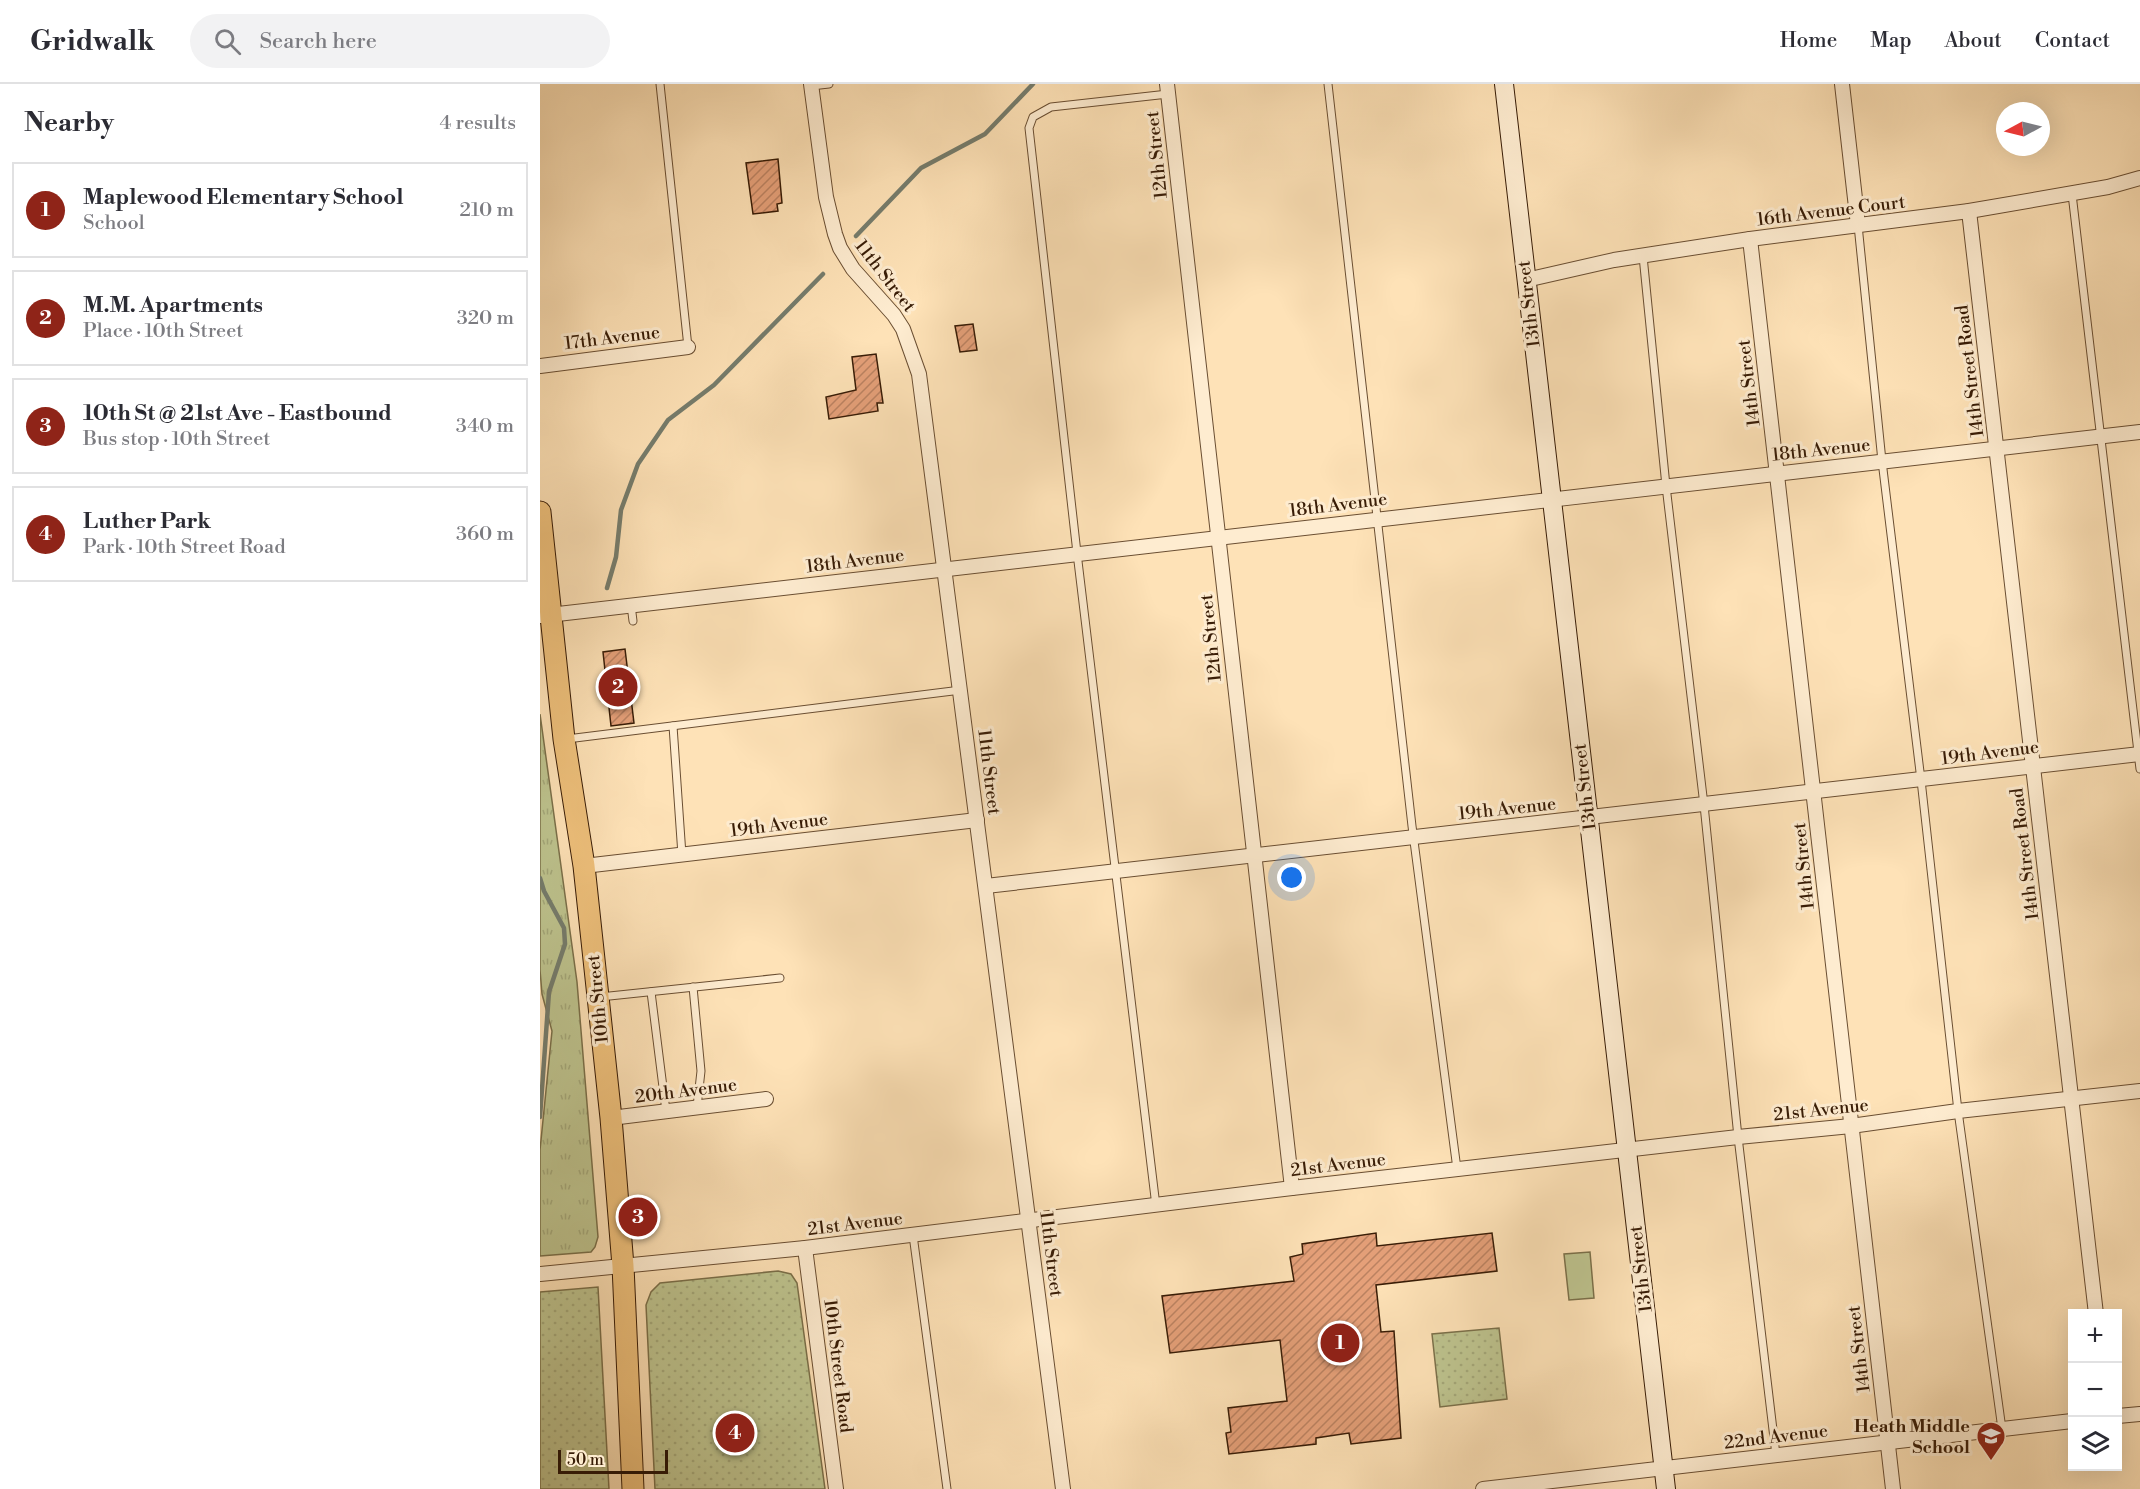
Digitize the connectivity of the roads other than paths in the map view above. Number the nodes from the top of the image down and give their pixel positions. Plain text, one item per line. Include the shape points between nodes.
1 (660, 84) edge
2 (829, 84) edge
3 (1328, 84) edge
4 (1504, 84) edge
5 (1842, 84) edge
6 (811, 85) edge
7 (1167, 89) edge
8 (2140, 178) edge
9 (2072, 194) junction
10 (1969, 211) junction
11 (1858, 225) junction
12 (1750, 239) junction
13 (1643, 256) junction
14 (1526, 280) junction
15 (688, 347) joint
16 (540, 366) edge
17 (2140, 432) edge
18 (2099, 436) junction
19 (1996, 448) junction
20 (1882, 462) junction
21 (1777, 473) junction
22 (1666, 486) junction
23 (1551, 499) junction
24 (540, 512) edge
25 (1377, 519) junction
26 (1218, 537) junction
27 (1077, 553) junction
28 (946, 568) junction
29 (631, 605) junction
30 (546, 615) edge
31 (633, 621) dead end
32 (961, 690) junction
33 (673, 726) junction
34 (564, 739) junction
35 (2139, 754) edge
36 (2033, 767) junction
37 (2140, 769) edge
38 (1921, 780) junction
39 (1814, 792) junction
40 (1704, 805) junction
41 (1588, 818) junction
42 (977, 820) junction
43 (1413, 838) junction
44 (682, 855) junction
45 (1254, 856) junction
46 (584, 866) junction
47 (1115, 872) junction
48 (986, 886) junction
49 (780, 978) dead end
50 (693, 987) junction
51 (651, 992) junction
52 (598, 997) junction
53 (2140, 1091) edge
54 (766, 1099) dead end
55 (2071, 1099) junction
56 (697, 1107) junction
57 (666, 1111) junction
58 (1958, 1111) junction
59 (611, 1118) junction
60 (1851, 1126) junction
61 (1738, 1137) junction
62 (1627, 1150) junction
63 (1457, 1170) junction
64 (1292, 1188) junction
65 (1156, 1206) junction
66 (1029, 1221) junction
67 (913, 1235) junction
68 (804, 1248) junction
69 (622, 1266) junction
70 (540, 1274) edge
71 (2095, 1309) edge
72 (2140, 1414) edge
73 (2122, 1416) edge
74 (2068, 1422) edge
75 (2002, 1429) junction
76 (1888, 1443) junction
77 (1776, 1455) junction
78 (1664, 1469) junction
79 (1551, 1485) edge
80 (633, 1489) edge
81 (837, 1489) edge
82 (947, 1489) edge
83 (1063, 1489) edge
84 (1483, 1489) edge
85 (1666, 1489) edge
86 (1893, 1489) edge

1 - 15 lane
2 - 6 lane
3 - 25 lane
4 - 14 street, 13th Street
5 - 11 street
6 - 28 street, 11th Street via 826,197 840,248 903,329 919,374
7 - 26 street, 12th Street
7 - 27 lane via 1051,107 1033,117 1029,128
8 - 9 street, 16th Avenue Court
9 - 10 street, 16th Avenue Court
9 - 18 lane
10 - 11 street, 16th Avenue Court
10 - 19 street, 14th Street Road
11 - 12 street, 16th Avenue Court
11 - 20 lane
12 - 13 street, 16th Avenue Court
12 - 21 street, 14th Street
13 - 14 street, 16th Avenue Court
13 - 22 lane
14 - 23 street, 13th Street
15 - 16 street, 17th Avenue
17 - 18 street, 18th Avenue
18 - 19 street, 18th Avenue
18 - 35 lane
19 - 20 street, 18th Avenue
19 - 36 street, 14th Street Road
20 - 21 street, 18th Avenue
20 - 38 lane
21 - 22 street, 18th Avenue
21 - 39 street, 14th Street
22 - 23 street, 18th Avenue
22 - 40 lane
23 - 25 street, 18th Avenue
23 - 41 street, 13th Street
24 - 30 main road, 10th Street
25 - 26 street, 18th Avenue
25 - 43 lane
26 - 27 street, 18th Avenue
26 - 45 street, 12th Street
27 - 28 street, 18th Avenue
27 - 47 lane
28 - 29 street, 18th Avenue
28 - 32 street, 11th Street
29 - 30 street, 18th Avenue
29 - 31 lane
30 - 34 main road, 10th Street
32 - 33 lane
32 - 42 street, 11th Street
33 - 34 lane
33 - 44 lane
34 - 46 main road, 10th Street
35 - 36 street, 19th Avenue
35 - 37 lane
36 - 38 street, 19th Avenue
36 - 55 street, 14th Street Road
38 - 39 street, 19th Avenue
38 - 58 lane
39 - 40 street, 19th Avenue
39 - 60 street, 14th Street
40 - 41 street, 19th Avenue
40 - 61 lane
41 - 43 street, 19th Avenue
41 - 62 street, 13th Street
42 - 44 street, 19th Avenue
42 - 48 street, 11th Street
43 - 45 street, 19th Avenue
43 - 63 lane
44 - 46 street, 19th Avenue
45 - 47 street, 19th Avenue
45 - 64 street, 12th Street
46 - 52 main road, 10th Street
47 - 48 street, 19th Avenue
47 - 65 lane
48 - 66 street, 11th Street
49 - 50 lane
50 - 51 lane
50 - 56 lane via 701,1071
51 - 52 lane
51 - 57 lane
52 - 59 main road, 10th Street
53 - 55 street, 21st Avenue
54 - 56 street, 20th Avenue
55 - 58 street, 21st Avenue
55 - 71 street, 14th Street Road
56 - 57 street, 20th Avenue
57 - 59 street, 20th Avenue
58 - 60 street, 21st Avenue
58 - 75 lane
59 - 69 main road, 10th Street
60 - 61 street, 21st Avenue
60 - 76 street, 14th Street
61 - 62 street, 21st Avenue
61 - 77 lane
62 - 63 street, 21st Avenue
62 - 78 street, 13th Street
63 - 64 street, 21st Avenue
64 - 65 street, 21st Avenue
65 - 66 street, 21st Avenue
66 - 67 street, 21st Avenue
66 - 83 street, 11th Street
67 - 68 street, 21st Avenue
67 - 82 lane
68 - 69 street, 21st Avenue
68 - 81 street, 10th Street Road
69 - 70 street, 21st Avenue
69 - 80 main road, 10th Street
72 - 73 street
74 - 75 street, 22nd Avenue
75 - 76 street, 22nd Avenue
76 - 77 street, 22nd Avenue
76 - 86 street, 14th Street
77 - 78 street, 22nd Avenue
78 - 79 street, 22nd Avenue
78 - 85 street, 13th Street
79 - 84 street, 22nd Avenue

